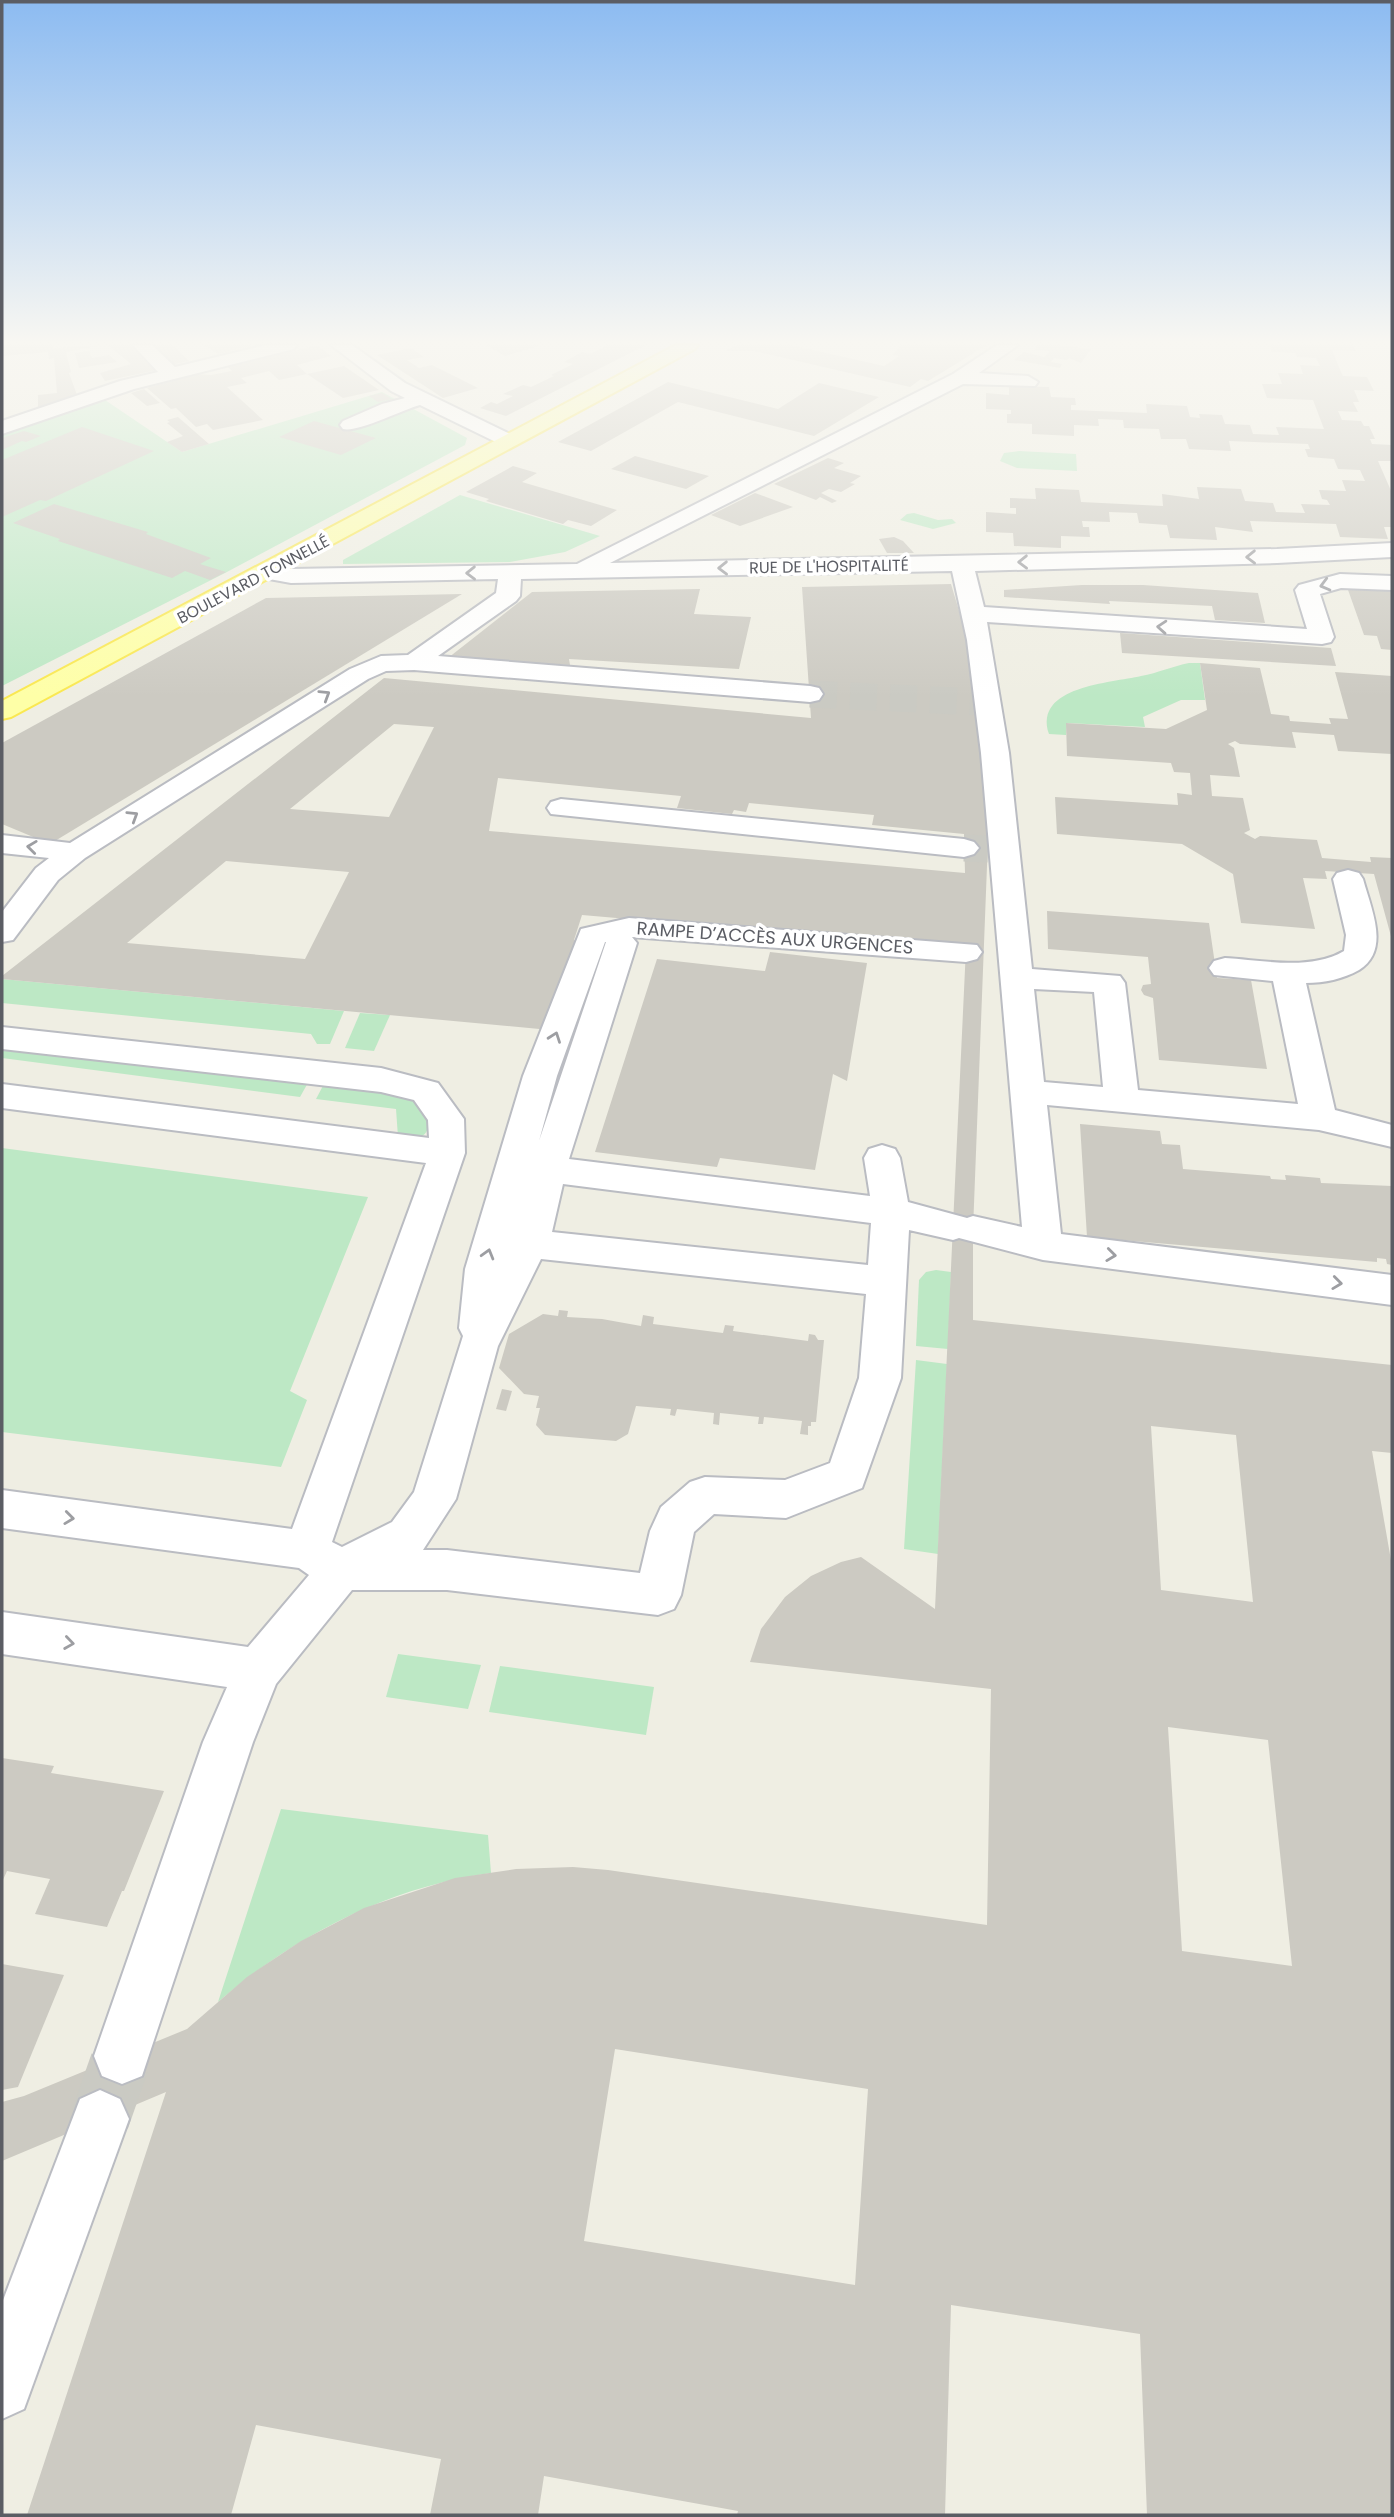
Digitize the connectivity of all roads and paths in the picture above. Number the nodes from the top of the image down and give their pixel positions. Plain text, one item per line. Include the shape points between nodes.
1 (469, 462) edge
2 (790, 462) edge
3 (1392, 550) edge
4 (962, 564) junction
5 (575, 571) junction
6 (266, 572) junction
7 (510, 572) junction
8 (1392, 583) edge
9 (973, 614) junction
10 (414, 662) junction
11 (810, 694) tunnel mouth
12 (2, 712) edge
13 (561, 808) dead end
14 (2, 844) edge
15 (986, 849) junction
16 (75, 852) junction
17 (1348, 879) dead end
18 (2, 933) edge
19 (621, 943) dead end
20 (1017, 967) junction
21 (1225, 968) dead end
22 (1287, 972) junction
23 (2, 1038) edge
24 (1029, 1092) junction
25 (2, 1096) edge
26 (1122, 1100) junction
27 (1319, 1118) junction
28 (1389, 1136) dead end
29 (447, 1153) junction
30 (882, 1158) dead end
31 (548, 1169) junction
32 (891, 1212) junction
33 (530, 1244) junction
34 (1043, 1246) junction
35 (887, 1282) junction
36 (1392, 1290) edge
37 (478, 1346) junction
38 (2, 1510) edge
39 (324, 1560) junction
40 (2, 1633) edge
41 (258, 1670) junction
42 (122, 2056) tunnel mouth
43 (100, 2119) tunnel mouth
44 (2, 2387) edge

1 - 6 main road, BOULEVARD TONNELLÉ
2 - 5 street
3 -> 4 street, RUE DE L'HOSPITALITÉ
4 -> 5 street, RUE DE L'HOSPITALITÉ
4 - 9 street
5 - 7 street, RUE DE L'HOSPITALITÉ
7 -> 6 street, RUE DE L'HOSPITALITÉ via 291,576
6 - 12 main road, BOULEVARD TONNELLÉ
7 - 10 street via 508,596
8 -> 9 street via 1340,581 1307,590 1322,637
9 - 15 street via 985,703
10 - 11 street
16 -> 10 street via 359,674 381,664
13 - 15 street
16 -> 14 street
15 - 20 street
16 - 18 street via 47,874
17 - 22 street via 1362,935 1359,956 1337,969
19 - 31 street
20 - 24 street
20 - 26 street via 1110,983
37 -> 20 street, RAMPE D’ACCÈS AUX URGENCES via 484,1269 540,1076 592,936 629,927 974,953
21 - 22 street
22 - 27 street
23 - 29 street via 381,1080 415,1088 426,1091 446,1119
24 - 26 street
24 - 34 street
25 - 29 street
26 - 27 street
27 - 28 street
29 - 39 street
30 - 32 street
31 - 32 street
31 - 33 street
32 - 34 street
32 - 35 street
33 - 35 street
33 - 37 street
34 -> 36 street
35 - 39 street via 880,1378 847,1475 786,1499 705,1495 671,1531 658,1595
37 - 39 street via 434,1499 408,1535
38 -> 39 street
39 - 41 street
40 -> 41 street
41 - 42 street via 228,1742
43 - 44 street

